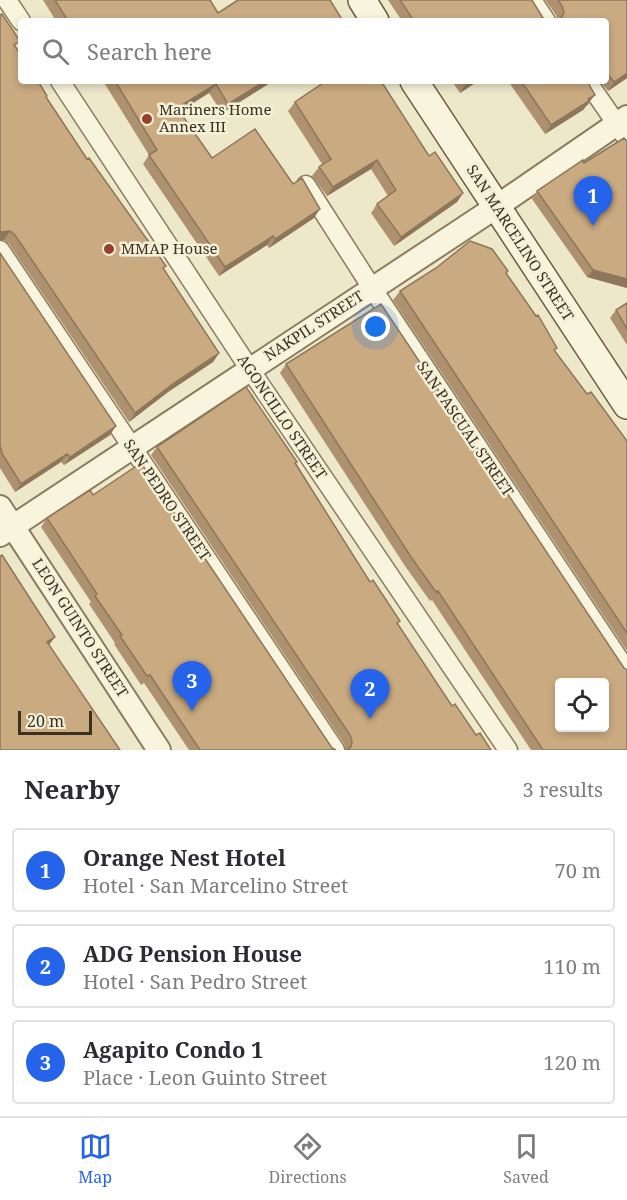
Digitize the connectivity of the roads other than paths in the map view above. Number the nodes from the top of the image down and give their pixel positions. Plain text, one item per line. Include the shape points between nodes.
1 (7, 0) edge
2 (362, 0) edge
3 (532, 0) edge
4 (19, 18) edge
5 (373, 18) edge
6 (544, 18) edge
7 (62, 84) edge
8 (416, 84) edge
9 (589, 84) edge
10 (623, 126) edge
11 (306, 185) edge
12 (496, 207) junction
13 (0, 249) edge
14 (372, 288) junction
15 (249, 368) junction
16 (627, 405) edge
17 (131, 448) junction
18 (0, 507) edge
19 (7, 530) edge
20 (627, 671) edge
21 (159, 750) edge
22 (335, 750) edge
23 (508, 750) edge

1 - 4 street
2 - 5 main road
3 - 6 street
7 - 15 street, AGONCILLO STREET
8 - 12 main road, SAN MARCELINO STREET
9 - 10 street
10 - 12 street, NAKPIL STREET
11 - 14 street, SAN PASCUAL STREET
12 - 14 street, NAKPIL STREET
12 - 16 main road, SAN MARCELINO STREET
13 - 17 street, SAN PEDRO STREET
14 - 15 street, NAKPIL STREET
14 - 20 street, SAN PASCUAL STREET
15 - 17 street, NAKPIL STREET
15 - 23 street, AGONCILLO STREET
17 - 19 street, NAKPIL STREET
17 - 22 street, SAN PEDRO STREET
18 - 19 street, LEON GUINTO STREET
19 - 21 street, LEON GUINTO STREET

